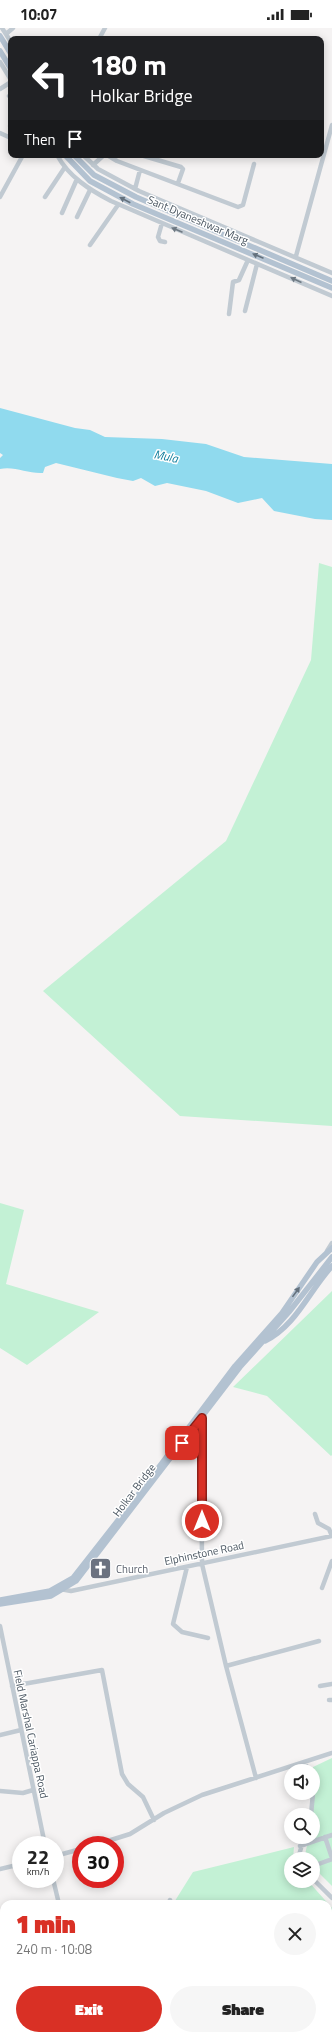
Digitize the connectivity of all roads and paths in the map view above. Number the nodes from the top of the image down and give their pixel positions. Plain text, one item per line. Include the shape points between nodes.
1 (2, 28) edge
2 (13, 28) edge
3 (3, 35) edge
4 (8, 47) edge
5 (0, 51) edge
6 (0, 62) edge
7 (8, 64) edge
8 (8, 76) edge
9 (8, 83) edge
10 (0, 90) edge
11 (332, 125) edge
12 (324, 154) edge
13 (21, 158) edge
14 (59, 158) edge
15 (68, 158) edge
16 (77, 158) edge
17 (87, 158) edge
18 (101, 158) edge
19 (114, 158) edge
20 (151, 158) edge
21 (323, 158) edge
22 (254, 164) dead end
23 (93, 165) junction
24 (65, 167) junction
25 (140, 170) junction
26 (77, 179) junction
27 (178, 183) junction
28 (134, 188) junction
29 (90, 190) junction
30 (0, 197) edge
31 (45, 197) dead end
32 (118, 204) junction
33 (62, 214) dead end
34 (77, 217) dead end
35 (162, 224) junction
36 (165, 242) dead end
37 (90, 245) dead end
38 (296, 256) junction
39 (248, 260) junction
40 (257, 264) junction
41 (332, 273) edge
42 (332, 281) edge
43 (332, 288) edge
44 (332, 296) edge
45 (245, 311) dead end
46 (229, 314) dead end
47 (332, 1243) edge
48 (332, 1248) edge
49 (326, 1252) junction
50 (332, 1257) edge
51 (332, 1266) edge
52 (260, 1343) junction
53 (200, 1416) junction
54 (315, 1514) dead end
55 (332, 1536) edge
56 (332, 1561) edge
57 (202, 1564) junction
58 (187, 1568) junction
59 (322, 1588) dead end
60 (60, 1589) junction
61 (0, 1600) edge
62 (0, 1604) edge
63 (0, 1626) edge
64 (208, 1638) dead end
65 (319, 1641) dead end
66 (226, 1666) junction
67 (332, 1684) edge
68 (12, 1686) junction
69 (320, 1686) dead end
70 (21, 1730) junction
71 (0, 1735) edge
72 (332, 1753) edge
73 (305, 1762) joint
74 (256, 1778) junction
75 (33, 1790) junction
76 (0, 1791) edge
77 (154, 1820) junction
78 (332, 1835) edge
79 (43, 1836) edge
80 (124, 1836) edge
81 (325, 1837) junction
82 (300, 1846) joint
83 (299, 1852) edge
84 (332, 1859) edge
85 (320, 1863) edge
86 (12, 1866) edge
87 (0, 1869) edge
88 (320, 1886) edge
89 (55, 1888) edge
90 (332, 1898) edge
91 (58, 1900) edge

1 - 3 street
2 - 3 street
3 - 4 main road
5 - 7 main road
6 - 8 street
9 - 10 street
11 - 12 street
13 - 30 street
14 - 24 street
43 -> 15 main road, Sant Dyaneshwar Marg via 133,204 90,181
16 - 42 main road, Sant Dyaneshwar Marg via 94,175 136,197
17 - 23 street
18 - 23 street
19 - 25 street
20 - 27 street via 181,167 183,169
21 - 38 street
22 - 27 street via 241,207
23 - 28 street
24 - 26 street
24 - 31 street
25 - 27 street
25 - 28 street
26 - 29 street
26 - 33 street
28 - 38 street
29 - 32 street
29 - 34 street
32 - 35 street
32 - 37 street
35 - 36 street via 158,237 160,241
39 -> 35 street
38 - 41 street
39 - 40 street
39 - 46 street via 239,280 234,282
44 -> 40 street
40 - 45 street
47 - 49 street
48 - 49 main road
53 -> 49 main road via 252,1345 282,1313
50 - 52 main road via 289,1312
51 - 52 main road via 289,1324 279,1333
52 - 53 main road
53 - 57 street
53 - 60 main road, Elphinstone Road via 79,1571
54 - 55 street via 318,1523 329,1529
55 - 57 street, Elphinstone Road
56 - 59 street
57 - 58 street, Elphinstone Road
57 - 66 street
58 - 60 street, Elphinstone Road via 71,1591
58 - 64 street via 174,1624 182,1632
60 - 61 main road, Elphinstone Road
60 - 62 main road via 51,1596
63 - 68 street, Field Marshal Cariappa Road
65 - 66 street
66 - 74 street
67 - 69 street
68 - 70 street, Field Marshal Cariappa Road
68 - 77 street via 102,1670 122,1774 128,1784 143,1797
70 - 71 street
70 - 75 street, Field Marshal Cariappa Road
72 - 73 street
73 - 74 street
74 - 77 street via 202,1794
75 - 76 street via 22,1793
75 - 79 street, Field Marshal Cariappa Road
77 - 80 street
78 - 81 street
81 - 82 street
81 - 84 street
82 - 83 street
84 - 85 street
86 - 87 street
88 - 90 street
89 - 91 street

